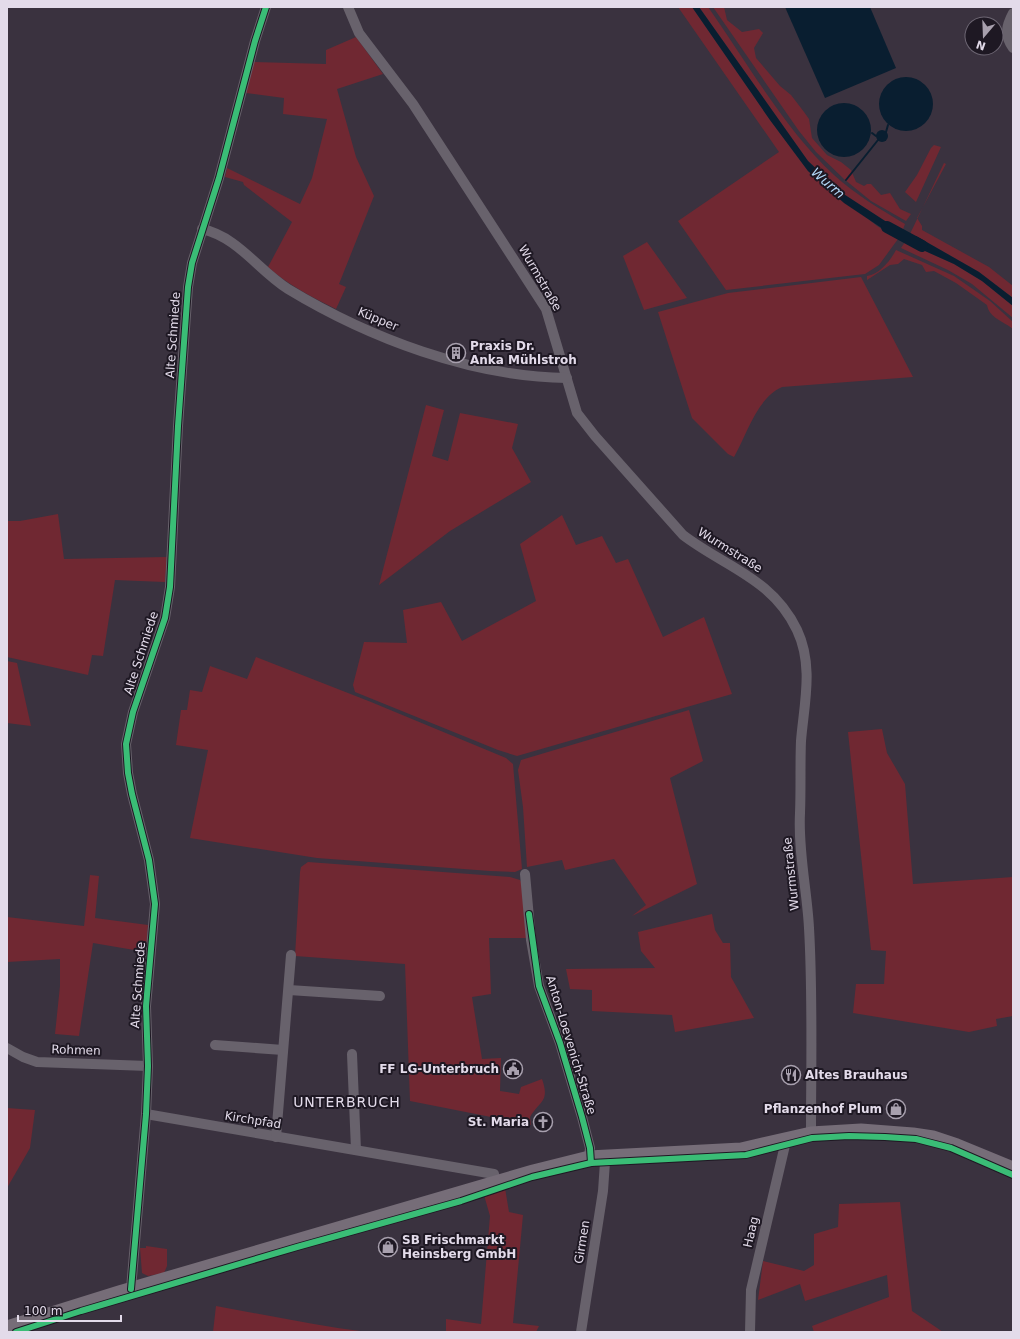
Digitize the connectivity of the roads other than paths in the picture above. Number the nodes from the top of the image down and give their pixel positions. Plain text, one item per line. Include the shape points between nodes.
1 (266, 7) edge
2 (348, 7) edge
3 (1013, 13) edge
4 (1013, 48) edge
5 (202, 229) junction
6 (567, 378) junction
7 (525, 874) dead end
8 (291, 955) dead end
9 (290, 990) junction
10 (380, 996) dead end
11 (215, 1045) dead end
12 (7, 1048) edge
13 (283, 1050) junction
14 (352, 1054) dead end
15 (148, 1066) junction
16 (146, 1114) junction
17 (811, 1133) junction
18 (276, 1137) junction
19 (785, 1139) junction
20 (356, 1150) junction
21 (603, 1155) junction
22 (589, 1157) junction
23 (1013, 1168) edge
24 (496, 1182) junction
25 (131, 1289) junction
26 (7, 1327) edge
27 (581, 1332) edge
28 (750, 1332) edge

1 - 5 street, Alte Schmiede via 219,178
2 - 6 street, Wurmstraße via 359,33 413,104 546,309
3 - 4 street via 1006,29 1007,38
5 - 6 street, Küpper via 225,237 286,288 321,308 383,336 437,356 508,374
5 - 15 street, Alte Schmiede via 188,287 170,587 166,610 133,712 126,744 132,794 149,860 155,904 146,1006
6 - 17 street, Wurmstraße via 577,413 595,436 683,535 746,573 772,594 798,631 805,652 807,694 800,755 800,847 811,963
7 - 22 street, Anton-Loevenich-Straße via 539,986 560,1043 582,1117 590,1148
8 - 9 street
9 - 10 street
9 - 13 street
11 - 13 street
12 - 15 street, Rohmen via 37,1062
13 - 18 street
14 - 20 street
15 - 16 street, Alte Schmiede
16 - 18 street, Kirchpfad
16 - 25 street, Alte Schmiede
17 - 19 main road
17 - 23 main road via 861,1130 923,1135 958,1145
18 - 20 street, Kirchpfad
19 - 21 main road via 741,1149
19 - 28 street, Haag via 751,1290
20 - 24 street, Kirchpfad via 494,1174
21 - 22 main road
21 - 27 street, Girmen via 604,1191
22 - 24 main road
24 - 25 main road
25 - 26 main road

